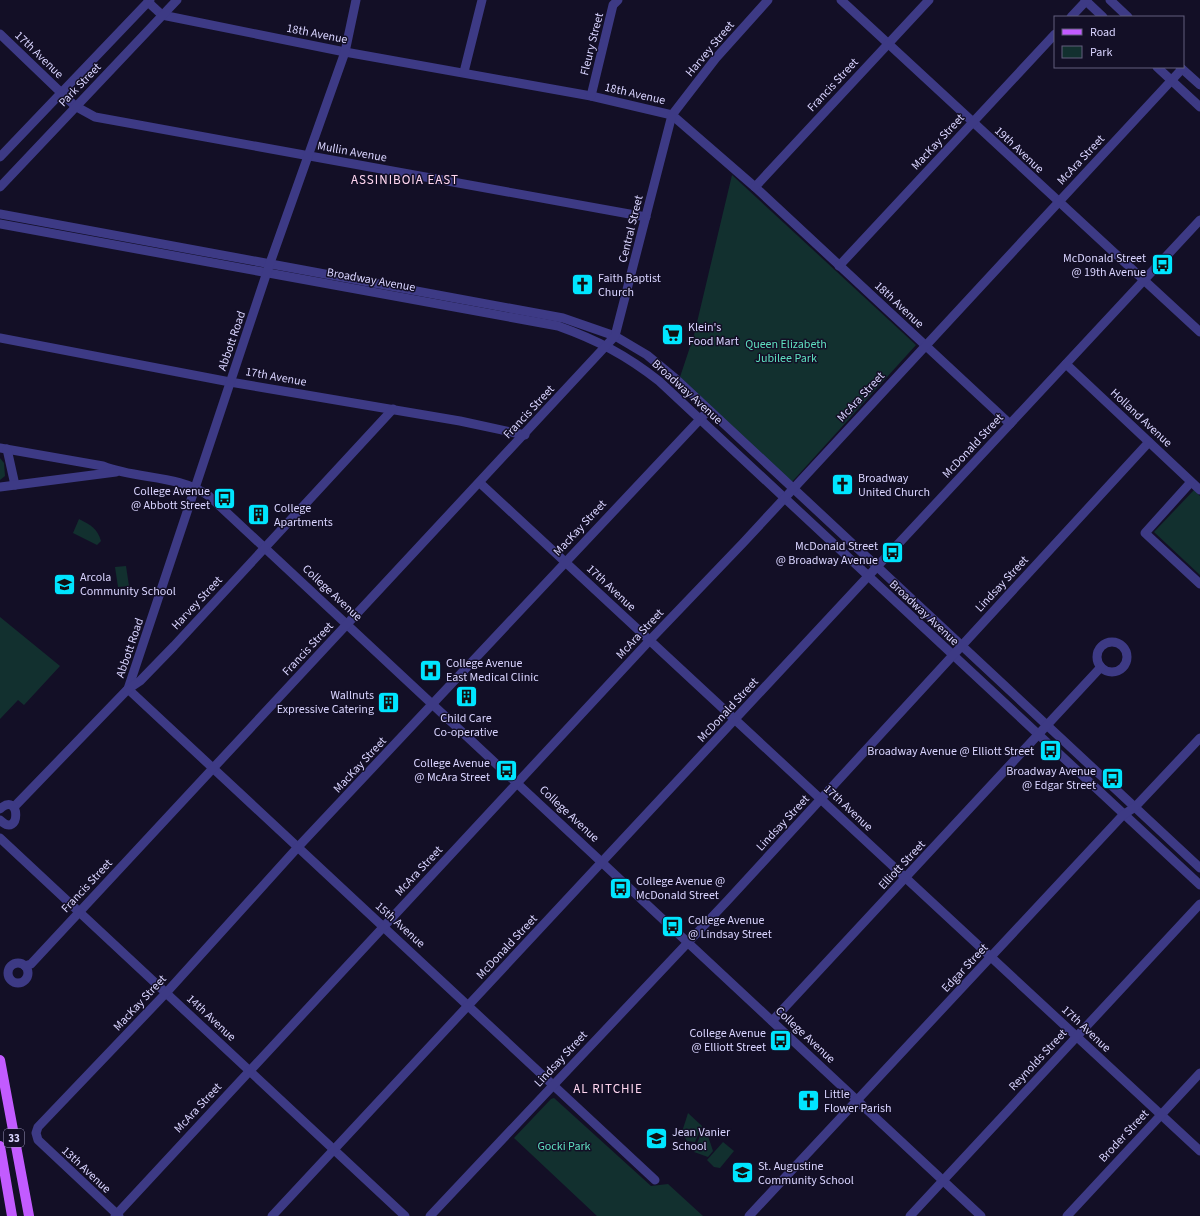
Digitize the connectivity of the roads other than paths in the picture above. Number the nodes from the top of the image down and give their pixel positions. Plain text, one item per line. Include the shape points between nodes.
1 (177, 0) edge
2 (356, 0) edge
3 (482, 0) edge
4 (618, 0) edge
5 (768, 0) edge
6 (841, 0) edge
7 (929, 0) edge
8 (1086, 0) edge
9 (1110, 0) edge
10 (149, 1) edge
11 (162, 15) junction
12 (1072, 16) edge
13 (1102, 16) edge
14 (1127, 16) edge
15 (0, 34) edge
16 (1054, 35) edge
17 (888, 44) junction
18 (345, 52) junction
19 (1158, 68) edge
20 (1181, 68) edge
21 (464, 72) junction
22 (1172, 80) junction
23 (1200, 86) edge
24 (61, 93) junction
25 (591, 96) junction
26 (75, 106) junction
27 (1200, 107) edge
28 (672, 115) junction
29 (972, 122) junction
30 (0, 157) edge
31 (308, 157) junction
32 (0, 187) edge
33 (755, 187) junction
34 (1058, 202) junction
35 (0, 214) edge
36 (646, 217) junction
37 (1200, 220) edge
38 (0, 224) edge
39 (270, 263) junction
40 (839, 266) junction
41 (267, 273) junction
42 (1144, 280) junction
43 (1200, 332) edge
44 (615, 336) junction
45 (0, 338) edge
46 (607, 346) junction
47 (925, 346) junction
48 (1066, 364) junction
49 (230, 382) junction
50 (393, 409) junction
51 (709, 410) junction
52 (700, 419) junction
53 (1010, 424) junction
54 (525, 434) junction
55 (1149, 442) junction
56 (3, 449) edge
57 (118, 472) junction
58 (1191, 482) junction
59 (480, 483) junction
60 (15, 485) junction
61 (0, 488) edge
62 (197, 488) junction
63 (794, 488) junction
64 (1200, 490) edge
65 (784, 498) junction
66 (265, 547) junction
67 (565, 562) junction
68 (878, 566) junction
69 (868, 577) junction
70 (1200, 584) edge
71 (348, 624) junction
72 (650, 640) junction
73 (962, 644) junction
74 (952, 655) junction
75 (1101, 667) dead end
76 (128, 689) junction
77 (433, 704) junction
78 (735, 720) junction
79 (1048, 725) junction
80 (1038, 735) junction
81 (1200, 738) edge
82 (213, 768) junction
83 (517, 783) junction
84 (821, 799) junction
85 (14, 807) junction
86 (1136, 807) junction
87 (0, 809) edge
88 (1123, 815) junction
89 (0, 820) edge
90 (0, 838) edge
91 (298, 847) junction
92 (602, 862) junction
93 (1200, 868) edge
94 (906, 878) junction
95 (1200, 885) edge
96 (1200, 904) edge
97 (79, 912) junction
98 (384, 926) junction
99 (688, 942) junction
100 (991, 957) junction
101 (25, 966) dead end
102 (166, 993) junction
103 (468, 1006) junction
104 (772, 1021) junction
105 (1076, 1036) junction
106 (0, 1060) edge
107 (249, 1070) junction
108 (1200, 1073) edge
109 (554, 1085) junction
110 (858, 1101) junction
111 (1161, 1115) junction
112 (38, 1140) joint
113 (0, 1146) edge
114 (334, 1150) junction
115 (1200, 1151) edge
116 (655, 1180) dead end
117 (943, 1180) junction
118 (117, 1215) edge
119 (12, 1216) edge
120 (29, 1216) edge
121 (272, 1216) edge
122 (405, 1216) edge
123 (430, 1216) edge
124 (749, 1216) edge
125 (910, 1216) edge
126 (981, 1216) edge
127 (1067, 1216) edge

1 - 11 street, Park Street
2 - 18 street, Abbott Road
3 - 21 street
4 - 25 street, Fleury Street via 613,6
5 - 28 street, Harvey Street via 716,58
6 - 17 street, 19th Avenue
7 - 17 street, Francis Street
8 - 12 street
8 - 13 street
9 - 14 street
10 - 11 street
10 - 24 street, Park Street
11 - 18 street, 18th Avenue
11 - 26 street, Park Street
15 - 24 street, 17th Avenue
16 - 29 street, MacKay Street
17 - 29 street, 19th Avenue
17 - 33 street, Francis Street
18 - 21 street, 18th Avenue
18 - 31 street, Abbott Road
19 - 22 street
20 - 22 street, McAra Street
20 - 23 street
21 - 25 street, 18th Avenue
22 - 27 street
22 - 34 street, McAra Street
24 - 26 street, Mullin Avenue
24 - 30 street, Park Street
25 - 28 street, 18th Avenue
26 - 31 street, Mullin Avenue via 95,117
26 - 32 street, Park Street
28 - 33 street, 18th Avenue
28 - 36 street, Central Street
29 - 34 street, 19th Avenue
29 - 40 street, MacKay Street
31 - 36 street, Mullin Avenue
31 - 39 street, Abbott Road
33 - 40 street, 18th Avenue
34 - 42 street, 19th Avenue
34 - 47 street, McAra Street
35 - 39 street, Broadway Avenue
36 - 44 street, Central Street
37 - 42 street, McDonald Street
38 - 41 street, Broadway Avenue
39 - 41 street, Abbott Road
39 - 44 street, Broadway Avenue via 563,318
40 - 47 street, 18th Avenue
41 - 46 street, Broadway Avenue via 558,326
41 - 49 street, Abbott Road
42 - 43 street, 19th Avenue
42 - 48 street, McDonald Street
44 - 46 street, Central Street
44 - 51 street, Broadway Avenue via 647,355
45 - 49 street, 17th Avenue
46 - 52 street, Broadway Avenue via 659,381
46 - 54 street, Francis Street
47 - 53 street, 18th Avenue
47 - 63 street, McAra Street
48 - 53 street, McDonald Street
48 - 55 street, Holland Avenue
49 - 50 street, 17th Avenue
49 - 62 street, Abbott Road
50 - 54 street, 17th Avenue
50 - 66 street, Harvey Street
51 - 52 street, MacKay Street
51 - 63 street, Broadway Avenue
52 - 65 street, Broadway Avenue
52 - 67 street, MacKay Street
53 - 68 street, McDonald Street
54 - 59 street, Francis Street
55 - 58 street, Holland Avenue
55 - 73 street, Lindsay Street
56 - 57 street, College Avenue via 103,466
56 - 60 street, College Avenue
57 - 60 street, College Avenue
57 - 62 street, College Avenue via 179,482
58 - 64 street, Holland Avenue
58 - 70 street via 1145,533
59 - 67 street, 17th Avenue
59 - 71 street, Francis Street
60 - 61 street, College Avenue
62 - 66 street, College Avenue
62 - 76 street, Abbott Road
63 - 65 street, McAra Street
63 - 68 street, Broadway Avenue
65 - 69 street, Broadway Avenue
65 - 72 street, McAra Street
66 - 71 street, College Avenue
66 - 76 street, Harvey Street via 174,646 140,681
67 - 72 street, 17th Avenue
67 - 77 street, MacKay Street
68 - 69 street, McDonald Street
68 - 73 street, Broadway Avenue
69 - 74 street, Broadway Avenue
69 - 78 street, McDonald Street
71 - 77 street, College Avenue
71 - 82 street, Francis Street
72 - 78 street, 17th Avenue
72 - 83 street, McAra Street
73 - 74 street, Lindsay Street
73 - 79 street, Broadway Avenue
74 - 80 street, Broadway Avenue
74 - 84 street, Lindsay Street
75 - 79 street, Elliott Street
76 - 82 street, 15th Avenue
76 - 85 street, Harvey Street
77 - 83 street, College Avenue
77 - 91 street, MacKay Street
78 - 84 street, 17th Avenue
78 - 92 street, McDonald Street
79 - 80 street, Elliott Street
79 - 86 street, Broadway Avenue
80 - 88 street, Broadway Avenue
80 - 94 street, Elliott Street
81 - 86 street, Edgar Street
82 - 91 street, 15th Avenue
82 - 97 street, Francis Street
83 - 92 street, College Avenue
83 - 98 street, McAra Street
84 - 94 street, 17th Avenue
84 - 99 street, Lindsay Street
85 - 87 street via 8,805
85 - 89 street, Harvey Street via 17,815 14,821 6,824
86 - 88 street, Edgar Street
86 - 93 street, Broadway Avenue
88 - 95 street, Broadway Avenue
88 - 100 street, Edgar Street
90 - 97 street, 14th Avenue
91 - 98 street, 15th Avenue
91 - 102 street, MacKay Street
92 - 99 street, College Avenue
92 - 103 street, McDonald Street
94 - 100 street, 17th Avenue
94 - 104 street, Elliott Street
96 - 105 street, Reynolds Street
97 - 101 street, Francis Street via 31,964
97 - 102 street, 14th Avenue
98 - 103 street, 15th Avenue
98 - 107 street, McAra Street
99 - 104 street, College Avenue
99 - 109 street, Lindsay Street
100 - 105 street, 17th Avenue
100 - 110 street, Edgar Street
102 - 107 street, 14th Avenue
102 - 112 street, MacKay Street via 38,1127
103 - 109 street, 15th Avenue
103 - 114 street, McDonald Street
104 - 110 street, College Avenue
105 - 111 street, 17th Avenue
105 - 117 street, Reynolds Street
106 - 120 main road, 33
107 - 114 street, 14th Avenue
107 - 118 street, McAra Street
108 - 111 street, Broder Street
109 - 116 street, 15th Avenue
109 - 123 street, Lindsay Street
110 - 117 street, College Avenue
110 - 124 street, Edgar Street
111 - 115 street, 17th Avenue
111 - 127 street, Broder Street
112 - 118 street, 13th Avenue
113 - 119 main road, 33
114 - 121 street, McDonald Street
114 - 122 street, 14th Avenue
117 - 125 street, Reynolds Street
117 - 126 street, College Avenue

